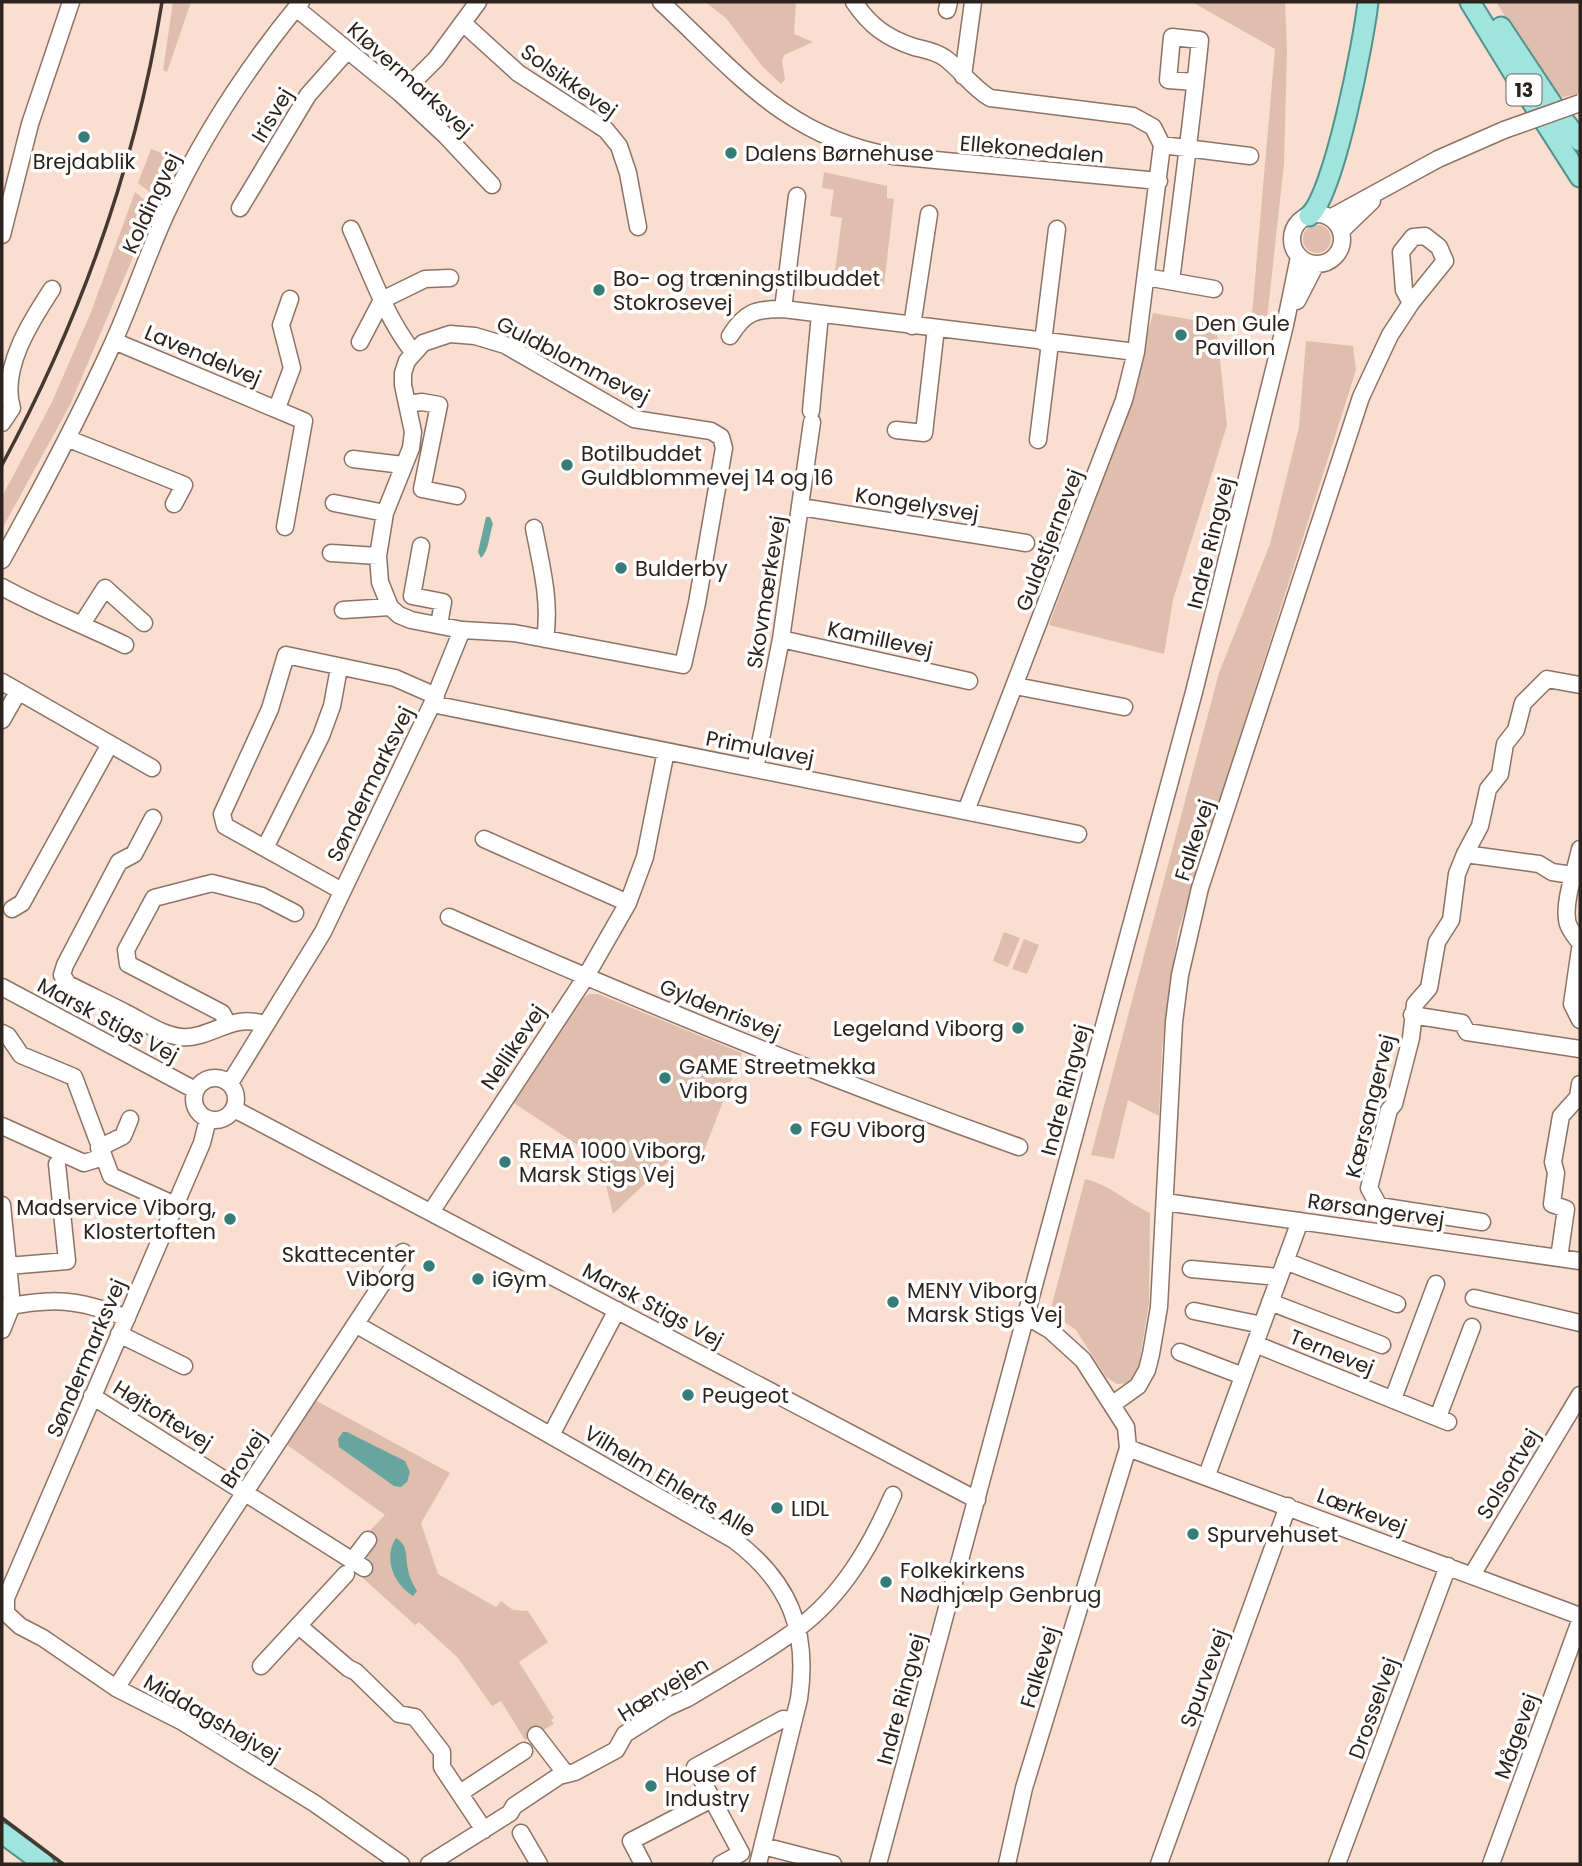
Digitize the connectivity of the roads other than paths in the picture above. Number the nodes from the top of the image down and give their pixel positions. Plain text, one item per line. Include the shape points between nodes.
1 (71, 2) edge
2 (478, 2) edge
3 (661, 2) edge
4 (854, 2) edge
5 (973, 2) edge
6 (1368, 2) edge
7 (1470, 2) edge
8 (1485, 2) edge
9 (299, 5) edge
10 (463, 23) junction
11 (347, 51) junction
12 (963, 76) junction
13 (1195, 82) dead end
14 (401, 94) junction
15 (1580, 103) edge
16 (1580, 141) edge
17 (1162, 145) junction
18 (1188, 149) junction
19 (1250, 156) dead end
20 (1580, 177) edge
21 (1159, 181) junction
22 (492, 186) dead end
23 (1384, 190) junction
24 (797, 196) dead end
25 (240, 208) dead end
26 (929, 214) dead end
27 (1309, 216) junction
28 (1330, 218) junction
29 (638, 228) dead end
30 (351, 229) dead end
31 (1057, 229) dead end
32 (1341, 231) junction
33 (2, 235) edge
34 (1299, 257) junction
35 (1316, 264) junction
36 (1146, 277) junction
37 (450, 278) dead end
38 (1171, 281) junction
39 (52, 289) dead end
40 (1214, 289) dead end
41 (290, 299) dead end
42 (382, 300) junction
43 (1411, 303) dead end
44 (783, 309) junction
45 (820, 314) junction
46 (912, 326) junction
47 (1285, 326) junction
48 (936, 328) junction
49 (730, 336) dead end
50 (114, 341) junction
51 (360, 342) dead end
52 (1047, 342) junction
53 (413, 352) junction
54 (1136, 352) junction
55 (407, 404) junction
56 (277, 408) junction
57 (2, 423) edge
58 (896, 430) dead end
59 (69, 439) junction
60 (1038, 440) dead end
61 (354, 459) dead end
62 (403, 465) junction
63 (457, 495) dead end
64 (174, 503) dead end
65 (334, 503) dead end
66 (802, 507) junction
67 (384, 513) junction
68 (285, 527) dead end
69 (534, 528) dead end
70 (1026, 543) dead end
71 (421, 545) dead end
72 (331, 553) dead end
73 (378, 556) junction
74 (2, 560) edge
75 (2, 587) edge
76 (390, 607) junction
77 (343, 610) dead end
78 (144, 623) dead end
79 (82, 624) junction
80 (439, 625) junction
81 (462, 630) junction
82 (545, 639) junction
83 (781, 639) junction
84 (125, 645) dead end
85 (339, 668) junction
86 (970, 681) dead end
87 (2, 682) edge
88 (1016, 685) junction
89 (1580, 685) edge
90 (18, 692) junction
91 (434, 700) junction
92 (1124, 707) dead end
93 (2, 720) edge
94 (110, 744) junction
95 (666, 751) junction
96 (152, 768) dead end
97 (755, 769) junction
98 (966, 811) junction
99 (153, 818) dead end
100 (1078, 834) dead end
101 (484, 839) dead end
102 (265, 848) junction
103 (1580, 849) edge
104 (1465, 854) junction
105 (1572, 875) junction
106 (342, 891) junction
107 (628, 904) junction
108 (12, 909) dead end
109 (295, 913) dead end
110 (449, 917) dead end
111 (1580, 943) edge
112 (1580, 949) edge
113 (585, 978) junction
114 (2, 987) edge
115 (1412, 1014) junction
116 (1580, 1020) edge
117 (228, 1024) junction
118 (265, 1025) junction
119 (2, 1033) edge
120 (1580, 1049) edge
121 (230, 1083) junction
122 (1580, 1084) edge
123 (195, 1090) junction
124 (233, 1109) junction
125 (130, 1119) dead end
126 (208, 1119) junction
127 (2, 1126) edge
128 (1019, 1147) dead end
129 (101, 1152) junction
130 (57, 1164) dead end
131 (1165, 1202) junction
132 (2, 1205) edge
133 (175, 1205) junction
134 (1379, 1206) junction
135 (431, 1213) junction
136 (1300, 1221) junction
137 (1482, 1222) dead end
138 (1371, 1231) junction
139 (403, 1252) dead end
140 (1559, 1258) junction
141 (1285, 1261) junction
142 (1580, 1261) edge
143 (8, 1266) junction
144 (1191, 1269) dead end
145 (1279, 1277) junction
146 (1436, 1284) dead end
147 (1474, 1298) dead end
148 (1270, 1302) junction
149 (1397, 1304) dead end
150 (7, 1306) edge
151 (617, 1310) junction
152 (1194, 1311) dead end
153 (1026, 1316) junction
154 (127, 1318) junction
155 (1580, 1323) edge
156 (357, 1325) junction
157 (1262, 1325) junction
158 (1472, 1327) dead end
159 (2, 1330) edge
160 (119, 1334) junction
161 (1255, 1344) junction
162 (1382, 1345) dead end
163 (1180, 1352) dead end
164 (184, 1366) dead end
165 (1243, 1376) junction
166 (1580, 1395) edge
167 (92, 1396) junction
168 (1393, 1399) junction
169 (1113, 1404) junction
170 (551, 1435) junction
171 (1128, 1447) junction
172 (1207, 1475) junction
173 (246, 1492) junction
174 (893, 1495) dead end
175 (977, 1500) junction
176 (1289, 1506) junction
177 (368, 1540) dead end
178 (1448, 1566) junction
179 (354, 1568) junction
180 (1472, 1575) junction
181 (4, 1613) edge
182 (1580, 1616) edge
183 (1580, 1621) edge
184 (299, 1626) junction
185 (798, 1629) junction
186 (261, 1666) dead end
187 (116, 1688) junction
188 (794, 1720) junction
189 (536, 1735) dead end
190 (524, 1751) dead end
191 (566, 1774) junction
192 (460, 1793) junction
193 (712, 1798) junction
194 (484, 1830) junction
195 (2, 1833) edge
196 (521, 1833) dead end
197 (763, 1846) junction
198 (639, 1863) edge
199 (828, 1863) edge
200 (44, 1864) edge
201 (401, 1864) edge
202 (429, 1864) edge
203 (539, 1864) edge
204 (721, 1864) edge
205 (758, 1864) edge
206 (878, 1864) edge
207 (1007, 1864) edge
208 (1159, 1864) edge
209 (1337, 1864) edge
210 (1491, 1864) edge

1 - 33 street via 30,124
2 - 10 street
3 - 21 street, Ellekonedalen via 766,100 811,131 839,143 893,156
4 - 12 street via 874,28 913,47 933,51
5 - 12 street
6 - 27 main road via 1333,162 1319,206
7 - 20 main road, 13
8 - 16 main road
9 - 11 street, Kløvermarksvej
9 - 50 street, Koldingvej via 259,55 191,164
10 - 14 street
10 - 29 street, Solsikkevej via 518,74 606,130 619,146 628,173
11 - 14 street, Kløvermarksvej
11 - 25 street, Irisvej via 307,95
12 - 17 street via 990,98 1133,116 1153,127
13 - 18 street
14 - 22 street, Kløvermarksvej
15 - 23 street, bridge via 1438,159
17 - 18 street
17 - 21 street, Guldstjernevej
18 - 19 street
18 - 38 street
21 - 36 street, Guldstjernevej
23 - 28 street
23 - 32 street
24 - 44 street
26 - 46 street
27 - 28 street
27 - 34 street via 1294,230 1293,244
28 - 32 street
30 - 42 street
31 - 52 street
32 - 35 street via 1337,254
34 - 35 street
34 - 47 street, Indre Ringvej
35 - 47 street, Indre Ringvej
36 - 38 street
36 - 54 street, Guldstjernevej
37 - 42 street via 425,279
38 - 40 street
39 - 57 street via 26,328 9,366 5,396 12,408
41 - 56 street, Lavendelvej via 281,325 292,368
42 - 51 street
42 - 53 street
43 - 131 street, Falkevej via 1390,335 1361,397 1200,888 1174,1022
44 - 45 street
44 - 49 street via 760,309 741,319
45 - 46 street
45 - 66 street, Skovmærkevej
46 - 48 street
47 - 153 street, Indre Ringvej via 1194,692
48 - 52 street
48 - 58 street via 924,433
50 - 56 street, Lavendelvej
50 - 59 street, Koldingvej
52 - 54 street
52 - 60 street
53 - 55 street via 403,373
53 - 82 street, Guldblommevej via 423,343 450,334 487,338 634,419 710,431 721,438 724,448 683,665
54 - 88 street, Guldstjernevej via 1124,400
55 - 62 street via 413,432
55 - 63 street via 439,405 422,489
56 - 68 street, Lavendelvej via 304,421
59 - 64 street via 184,485
59 - 74 street, Koldingvej
61 - 62 street
62 - 67 street
65 - 67 street
66 - 70 street, Kongelysvej
66 - 83 street, Skovmærkevej
67 - 73 street
69 - 82 street via 546,593
71 - 80 street via 412,596 443,602
72 - 73 street
73 - 76 street via 380,582
75 - 79 street
76 - 77 street, Guldblommevej
76 - 80 street, Guldblommevej via 411,620
78 - 79 street via 105,588
79 - 84 street
80 - 81 street, Guldblommevej
81 - 82 street, Guldblommevej via 514,632
81 - 91 street, Søndermarksvej
83 - 86 street, Kamillevej
83 - 97 street, Skovmærkevej
85 - 91 street, Søndermarksvej via 395,678
85 - 102 street via 321,736
85 - 102 street, Søndermarksvej via 286,656 270,709 222,814 225,826
87 - 90 street
88 - 92 street
88 - 98 street, Guldstjernevej
89 - 104 street, Kærsangervej via 1547,678 1523,703 1516,730 1506,744 1500,774 1488,789 1480,826
90 - 93 street
90 - 94 street
91 - 95 street, Primulavej
91 - 106 street, Søndermarksvej
94 - 96 street
94 - 108 street via 22,903
95 - 97 street, Primulavej
95 - 107 street, Nellikevej via 645,857
97 - 98 street, Primulavej
98 - 100 street, Primulavej
99 - 117 street via 134,854 119,862 62,975 68,984 178,1037
101 - 107 street
102 - 106 street, Søndermarksvej
103 - 105 street
104 - 105 street via 1539,864
104 - 115 street, Kærsangervej via 1457,874 1451,920 1437,942 1429,988
105 - 111 street via 1566,921
106 - 118 street, Søndermarksvej via 323,932
107 - 113 street, Nellikevej
109 - 117 street via 262,896 212,883 154,898 126,950 128,964 222,1013
110 - 113 street, Gyldenrisvej
112 - 116 street via 1572,1004
113 - 128 street, Gyldenrisvej
113 - 135 street, Nellikevej
114 - 123 street, Marsk Stigs Vej
115 - 120 street, Kærsangervej via 1462,1023 1467,1031
115 - 134 street, Kærsangervej via 1411,1038 1368,1188
117 - 118 street via 254,1020
118 - 121 street, Søndermarksvej
119 - 129 street via 21,1055 74,1077
121 - 123 street via 211,1078
121 - 124 street via 236,1096
122 - 140 street via 1578,1097 1561,1116 1553,1162 1552,1204 1566,1209
123 - 126 street via 194,1104
124 - 126 street via 223,1118
124 - 135 street, Marsk Stigs Vej
125 - 129 street via 123,1136
126 - 133 street, Søndermarksvej
127 - 129 street via 85,1163
129 - 133 street via 111,1176
130 - 143 street via 67,1261
131 - 136 street, Rørsangervej
131 - 169 street, Falkevej via 1159,1307 1147,1370 1138,1386
132 - 143 street
133 - 154 street, Søndermarksvej
134 - 137 street, Kærsangervej
134 - 138 street, Kærsangervej
135 - 151 street, Marsk Stigs Vej
136 - 138 street, Rørsangervej
136 - 141 street
138 - 140 street, Rørsangervej
139 - 156 street, Brovej
140 - 142 street, Rørsangervej
141 - 145 street
141 - 149 street
143 - 150 street
144 - 145 street
145 - 148 street
146 - 168 street, Ternevej
147 - 155 street
148 - 157 street
148 - 162 street
150 - 154 street via 72,1301
150 - 159 street
151 - 170 street, Vilhelm Ehlerts Alle
151 - 175 street, Marsk Stigs Vej
152 - 157 street
153 - 169 street via 1050,1330 1083,1360
153 - 175 street, Indre Ringvej
154 - 160 street, Søndermarksvej
156 - 170 street, Vilhelm Ehlerts Alle
156 - 173 street, Brovej
157 - 161 street
158 - 168 street, Ternevej via 1443,1419
160 - 164 street
160 - 167 street, Søndermarksvej
161 - 165 street
161 - 168 street, Ternevej
163 - 165 street
165 - 172 street
166 - 180 street, Solsortvej
167 - 173 street, Højtoftevej
167 - 181 street, Søndermarksvej via 6,1598
169 - 171 street via 1126,1427
170 - 185 street, Vilhelm Ehlerts Alle via 755,1556 787,1597
171 - 172 street, Lærkevej
171 - 207 street, Falkevej via 1024,1788
172 - 176 street, Lærkevej
173 - 179 street, Højtoftevej
173 - 187 street, Brovej
174 - 185 street, Hærvejen via 864,1554 828,1601
175 - 206 street, Indre Ringvej
176 - 178 street, Lærkevej
176 - 208 street, Spurvevej
177 - 179 street
178 - 180 street, Lærkevej
178 - 209 street, Drosselvej
179 - 184 street
180 - 182 street, Lærkevej
181 - 187 street, Middagshøjvej
183 - 210 street, Mågevej
184 - 186 street
184 - 192 street via 399,1714 415,1717 442,1752 442,1767
185 - 188 street, Vilhelm Ehlerts Alle via 803,1674
185 - 191 street, Hærvejen via 625,1734 616,1750
187 - 201 street, Middagshøjvej via 181,1721 272,1777
188 - 193 street via 783,1719 695,1767
188 - 197 street, Vilhelm Ehlerts Alle
189 - 191 street
190 - 192 street
191 - 194 street, Hærvejen via 514,1805 510,1814
192 - 194 street
193 - 198 street via 631,1841
193 - 204 street via 741,1853
194 - 202 street, Hærvejen
195 - 200 main road
196 - 203 street
197 - 199 street
197 - 205 street, Vilhelm Ehlerts Alle

